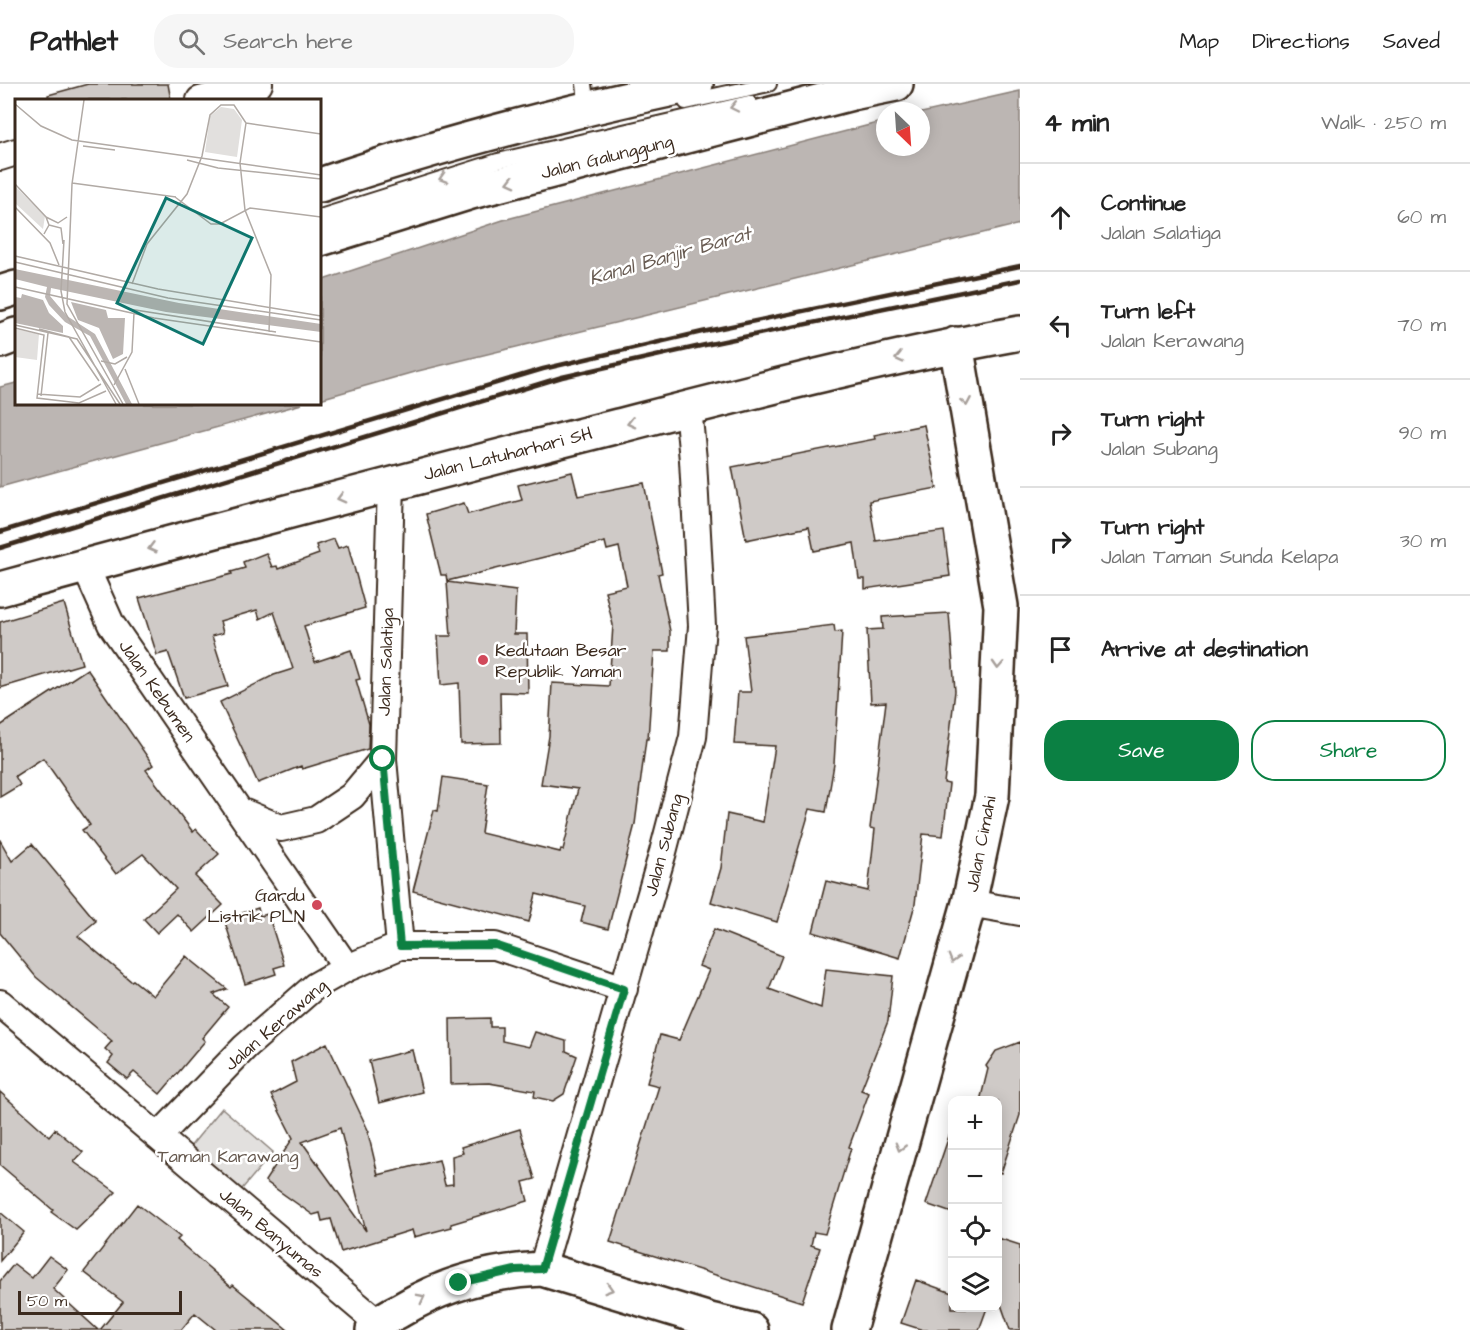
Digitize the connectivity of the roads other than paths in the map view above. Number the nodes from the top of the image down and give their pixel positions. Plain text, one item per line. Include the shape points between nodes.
1 (259, 84) edge
2 (696, 84) edge
3 (769, 84) edge
4 (896, 84) edge
5 (827, 89) edge
6 (586, 96) edge
7 (204, 99) edge
8 (759, 101) dead end
9 (670, 106) dead end
10 (15, 152) edge
11 (0, 157) edge
12 (321, 185) edge
13 (321, 217) edge
14 (321, 239) edge
15 (15, 288) edge
16 (0, 293) edge
17 (1020, 333) edge
18 (15, 335) edge
19 (0, 341) edge
20 (956, 344) junction
21 (688, 408) junction
22 (391, 484) junction
23 (85, 566) junction
24 (0, 589) edge
25 (1010, 606) edge
26 (383, 759) junction
27 (240, 811) junction
28 (969, 903) junction
29 (1020, 912) edge
30 (400, 946) junction
31 (347, 968) junction
32 (624, 989) junction
33 (0, 1003) edge
34 (158, 1137) junction
35 (542, 1269) junction
36 (717, 1325) edge
37 (376, 1327) edge
38 (751, 1330) edge
39 (849, 1330) edge

1 - 7 street
2 - 6 street
3 - 9 lane
4 - 5 street, Jalan Galunggung
5 -> 14 street, Jalan Galunggung
6 - 12 street
8 -> 13 lane via 498,161
10 - 11 street
15 - 16 street
17 - 20 street, Jalan Latuharhari SH
18 - 19 street
20 -> 21 street, Jalan Latuharhari SH
20 -> 25 street, Jalan Cimahi
21 -> 22 street, Jalan Latuharhari SH
21 - 32 street, Jalan Subang via 702,626 693,737
22 -> 23 street, Jalan Latuharhari SH
22 - 26 street, Jalan Salatiga
23 - 24 street, Jalan Latuharhari SH
23 - 27 street, Jalan Kebumen via 111,624
25 -> 28 street, Jalan Cimahi via 992,796
26 - 27 street via 352,796 316,819 281,828
26 - 30 street, Jalan Salatiga
27 - 31 street, Jalan Kebumen
28 - 29 street
28 -> 39 street, Jalan Cimahi
30 - 31 street, Jalan Kerawang
30 - 32 street, Jalan Kerawang via 495,945
31 - 34 street, Jalan Kerawang via 315,986 245,1047
32 - 35 street, Jalan Subang
33 - 34 street, Jalan Banyumas
34 - 37 street, Jalan Banyumas
35 -> 36 street
37 -> 35 street via 423,1296 459,1283 515,1270
36 - 38 street

